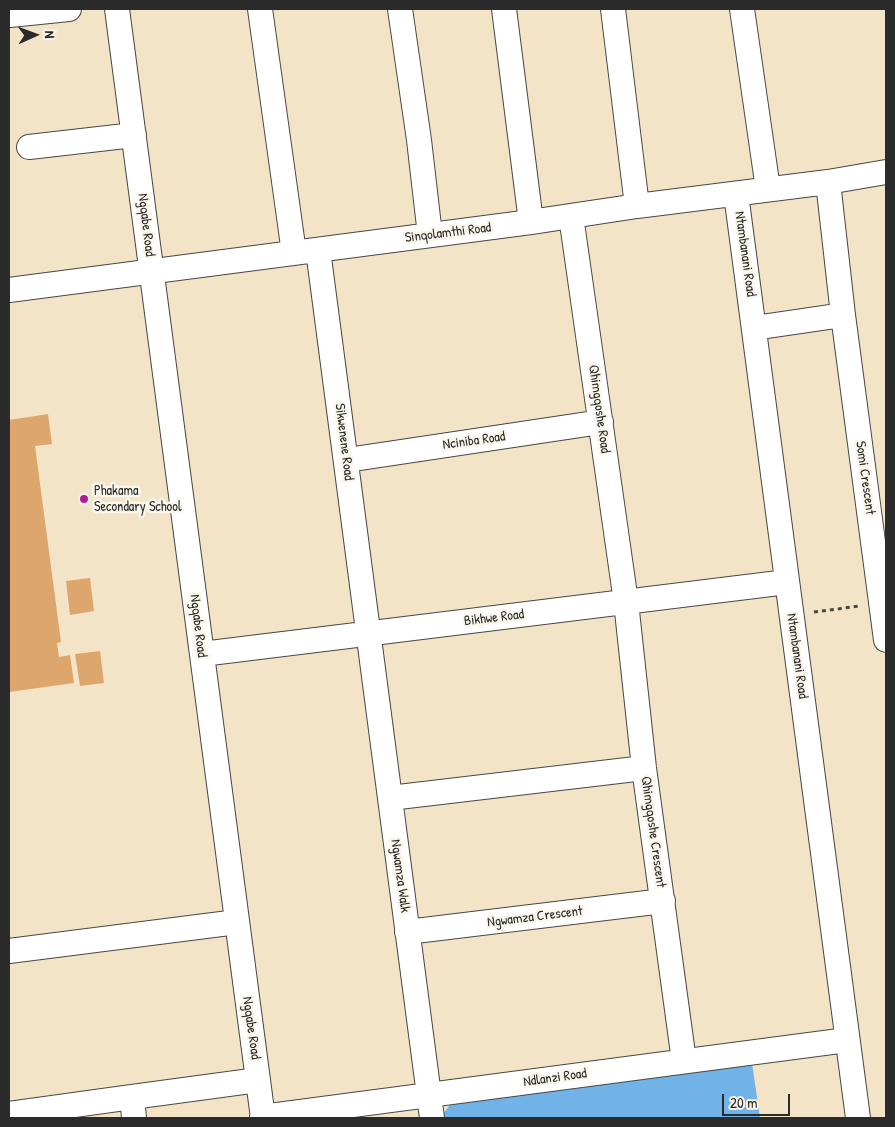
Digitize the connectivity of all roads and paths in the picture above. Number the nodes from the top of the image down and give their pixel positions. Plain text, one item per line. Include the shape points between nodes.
1 (69, 9) edge
2 (117, 9) edge
3 (260, 9) edge
4 (400, 9) edge
5 (504, 9) edge
6 (613, 9) edge
7 (742, 9) edge
8 (10, 16) edge
9 (134, 135) junction
10 (29, 147) dead end
11 (886, 172) edge
12 (828, 182) junction
13 (768, 189) junction
14 (736, 194) junction
15 (637, 206) junction
16 (571, 216) junction
17 (531, 222) junction
18 (430, 235) junction
19 (318, 250) junction
20 (294, 253) junction
21 (152, 271) junction
22 (9, 290) edge
23 (843, 315) junction
24 (754, 328) junction
25 (601, 422) junction
26 (346, 460) junction
27 (787, 582) junction
28 (626, 602) junction
29 (881, 603) junction
30 (792, 615) junction
31 (368, 633) junction
32 (886, 640) edge
33 (202, 654) junction
34 (644, 768) junction
35 (390, 798) junction
36 (663, 901) junction
37 (237, 922) junction
38 (407, 932) junction
39 (9, 951) edge
40 (847, 1040) junction
41 (684, 1061) junction
42 (258, 1080) junction
43 (429, 1095) junction
44 (133, 1108) edge
45 (9, 1114) edge
46 (262, 1118) edge
47 (432, 1118) edge
48 (858, 1118) edge

1 - 8 street
2 - 9 street, Ngqabe Road
3 - 20 street
4 - 18 street
5 - 17 street
6 - 15 street
7 - 13 street
9 - 10 street
9 - 21 street, Ngqabe Road
11 - 12 street, Sinqolamthi Road
12 - 13 street, Sinqolamthi Road
12 - 23 street, Somi Crescent
13 - 14 street, Sinqolamthi Road
14 - 15 street, Sinqolamthi Road
14 - 24 street, Ntambanani Road
15 - 16 street, Sinqolamthi Road
16 - 17 street, Sinqolamthi Road
16 - 25 street, Qhimgqoshe Road
17 - 18 street, Sinqolamthi Road
18 - 19 street, Sinqolamthi Road
19 - 20 street, Sinqolamthi Road
19 - 26 street, Sikwenene Road
20 - 21 street, Sinqolamthi Road
21 - 22 street, Sinqolamthi Road
21 - 33 street, Ngqabe Road
23 - 24 street
23 - 29 street, Somi Crescent
24 - 27 street, Ntambanani Road
25 - 26 street, Nciniba Road
25 - 28 street, Qhimgqoshe Road
26 - 31 street, Sikwenene Road
27 - 28 street, Bikhwe Road
27 - 30 street, Ntambanani Road
28 - 31 street, Bikhwe Road
28 - 34 street, Qhimgqoshe Crescent
29 - 30 path
29 - 32 street, Somi Crescent
30 - 40 street, Ntambanani Road
31 - 33 street, Bikhwe Road
31 - 35 street, Ngwamza Walk
33 - 37 street, Ngqabe Road
34 - 35 street
34 - 36 street, Qhimgqoshe Crescent
35 - 38 street, Ngwamza Walk
36 - 38 street, Ngwamza Crescent
36 - 41 street, Qhimgqoshe Crescent
37 - 39 street
37 - 42 street, Ngqabe Road
38 - 43 street, Ngwamza Walk
40 - 41 street, Ndlanzi Road
40 - 48 street, Ntambanani Road
41 - 43 street, Ndlanzi Road
42 - 44 street
42 - 46 street, Ngqabe Road
43 - 46 street, Ndlanzi Road
43 - 47 street, Ngwamza Walk
44 - 45 street

